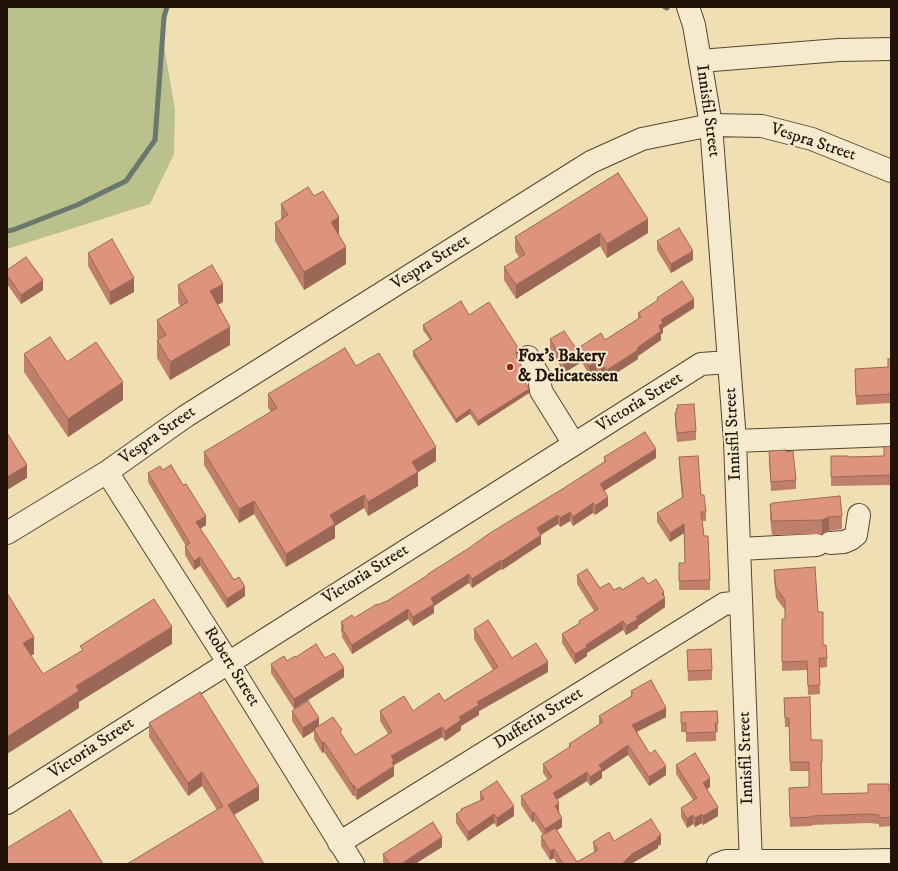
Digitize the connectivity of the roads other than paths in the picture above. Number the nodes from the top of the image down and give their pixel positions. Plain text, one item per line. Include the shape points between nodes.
1 (688, 7) edge
2 (891, 49) edge
3 (700, 61) junction
4 (712, 125) junction
5 (891, 171) edge
6 (528, 357) dead end
7 (729, 362) junction
8 (891, 434) edge
9 (735, 441) junction
10 (574, 444) junction
11 (107, 472) junction
12 (859, 515) dead end
13 (7, 533) edge
14 (739, 549) junction
15 (741, 602) junction
16 (228, 662) junction
17 (7, 803) edge
18 (339, 843) junction
19 (891, 860) edge
20 (751, 863) edge
21 (353, 864) edge
22 (718, 864) edge

1 - 3 street, Innisfil Street
2 - 3 street via 839,50
3 - 4 street, Innisfil Street
4 - 5 street, Vespra Street via 762,126 804,137
4 - 7 street, Innisfil Street
4 - 11 street, Vespra Street via 642,139 592,162 186,416
6 - 10 street via 539,376 541,391
7 - 9 street, Innisfil Street
7 - 10 street, Victoria Street via 701,364
8 - 9 street
9 - 14 street, Innisfil Street
10 - 16 street, Victoria Street
11 - 13 street, Vespra Street
11 - 16 street, Robert Street
12 - 14 street via 856,535 844,542
14 - 15 street, Innisfil Street
15 - 18 street, Dufferin Street via 724,604
15 - 20 street, Innisfil Street
16 - 17 street, Victoria Street
16 - 18 street, Robert Street
18 - 21 street, Robert Street
19 - 20 street
20 - 22 street via 726,861

